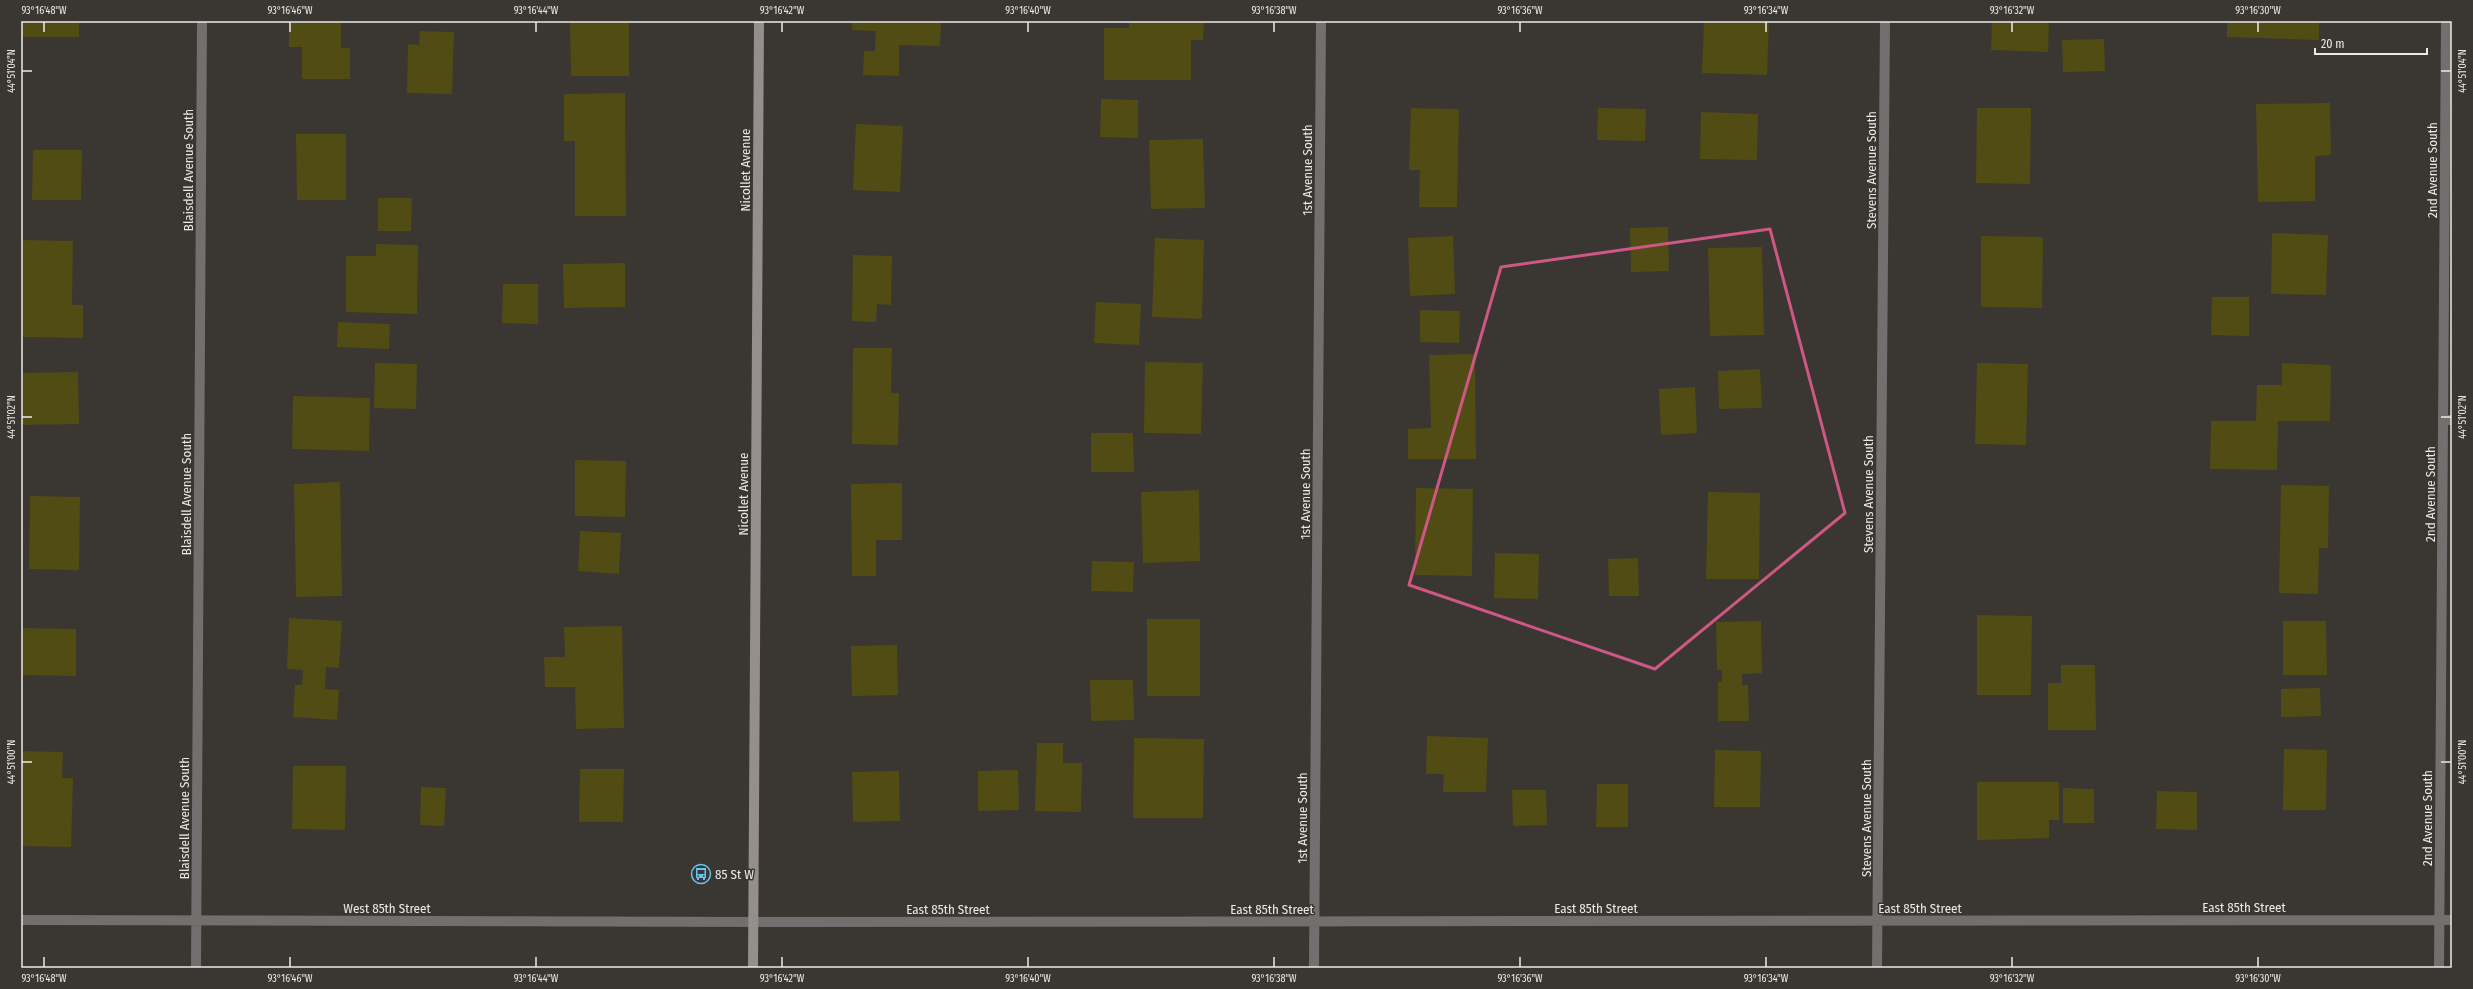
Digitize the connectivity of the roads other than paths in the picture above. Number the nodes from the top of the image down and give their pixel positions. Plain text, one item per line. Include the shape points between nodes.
1 (202, 21) edge
2 (759, 21) edge
3 (1321, 21) edge
4 (1885, 21) edge
5 (2446, 21) edge
6 (2448, 420) edge
7 (21, 920) edge
8 (2439, 920) junction
9 (2452, 920) edge
10 (196, 921) junction
11 (1878, 921) junction
12 (754, 922) junction
13 (1314, 922) junction
14 (196, 968) edge
15 (753, 968) edge
16 (1314, 968) edge
17 (1878, 968) edge
18 (2439, 968) edge

1 - 10 street, Blaisdell Avenue South
2 - 12 main road, Nicollet Avenue
3 - 13 street, 1st Avenue South
4 - 11 street, Stevens Avenue South
5 - 6 street, 2nd Avenue South
6 - 8 street, 2nd Avenue South
7 - 10 street, West 85th Street
8 - 9 street, East 85th Street
8 - 11 street, East 85th Street
8 - 18 street, 2nd Avenue South
10 - 12 street, West 85th Street
10 - 14 street, Blaisdell Avenue South
11 - 13 street, East 85th Street
11 - 17 street, Stevens Avenue South
12 - 13 street, East 85th Street
12 - 15 main road, Nicollet Avenue
13 - 16 street, 1st Avenue South

